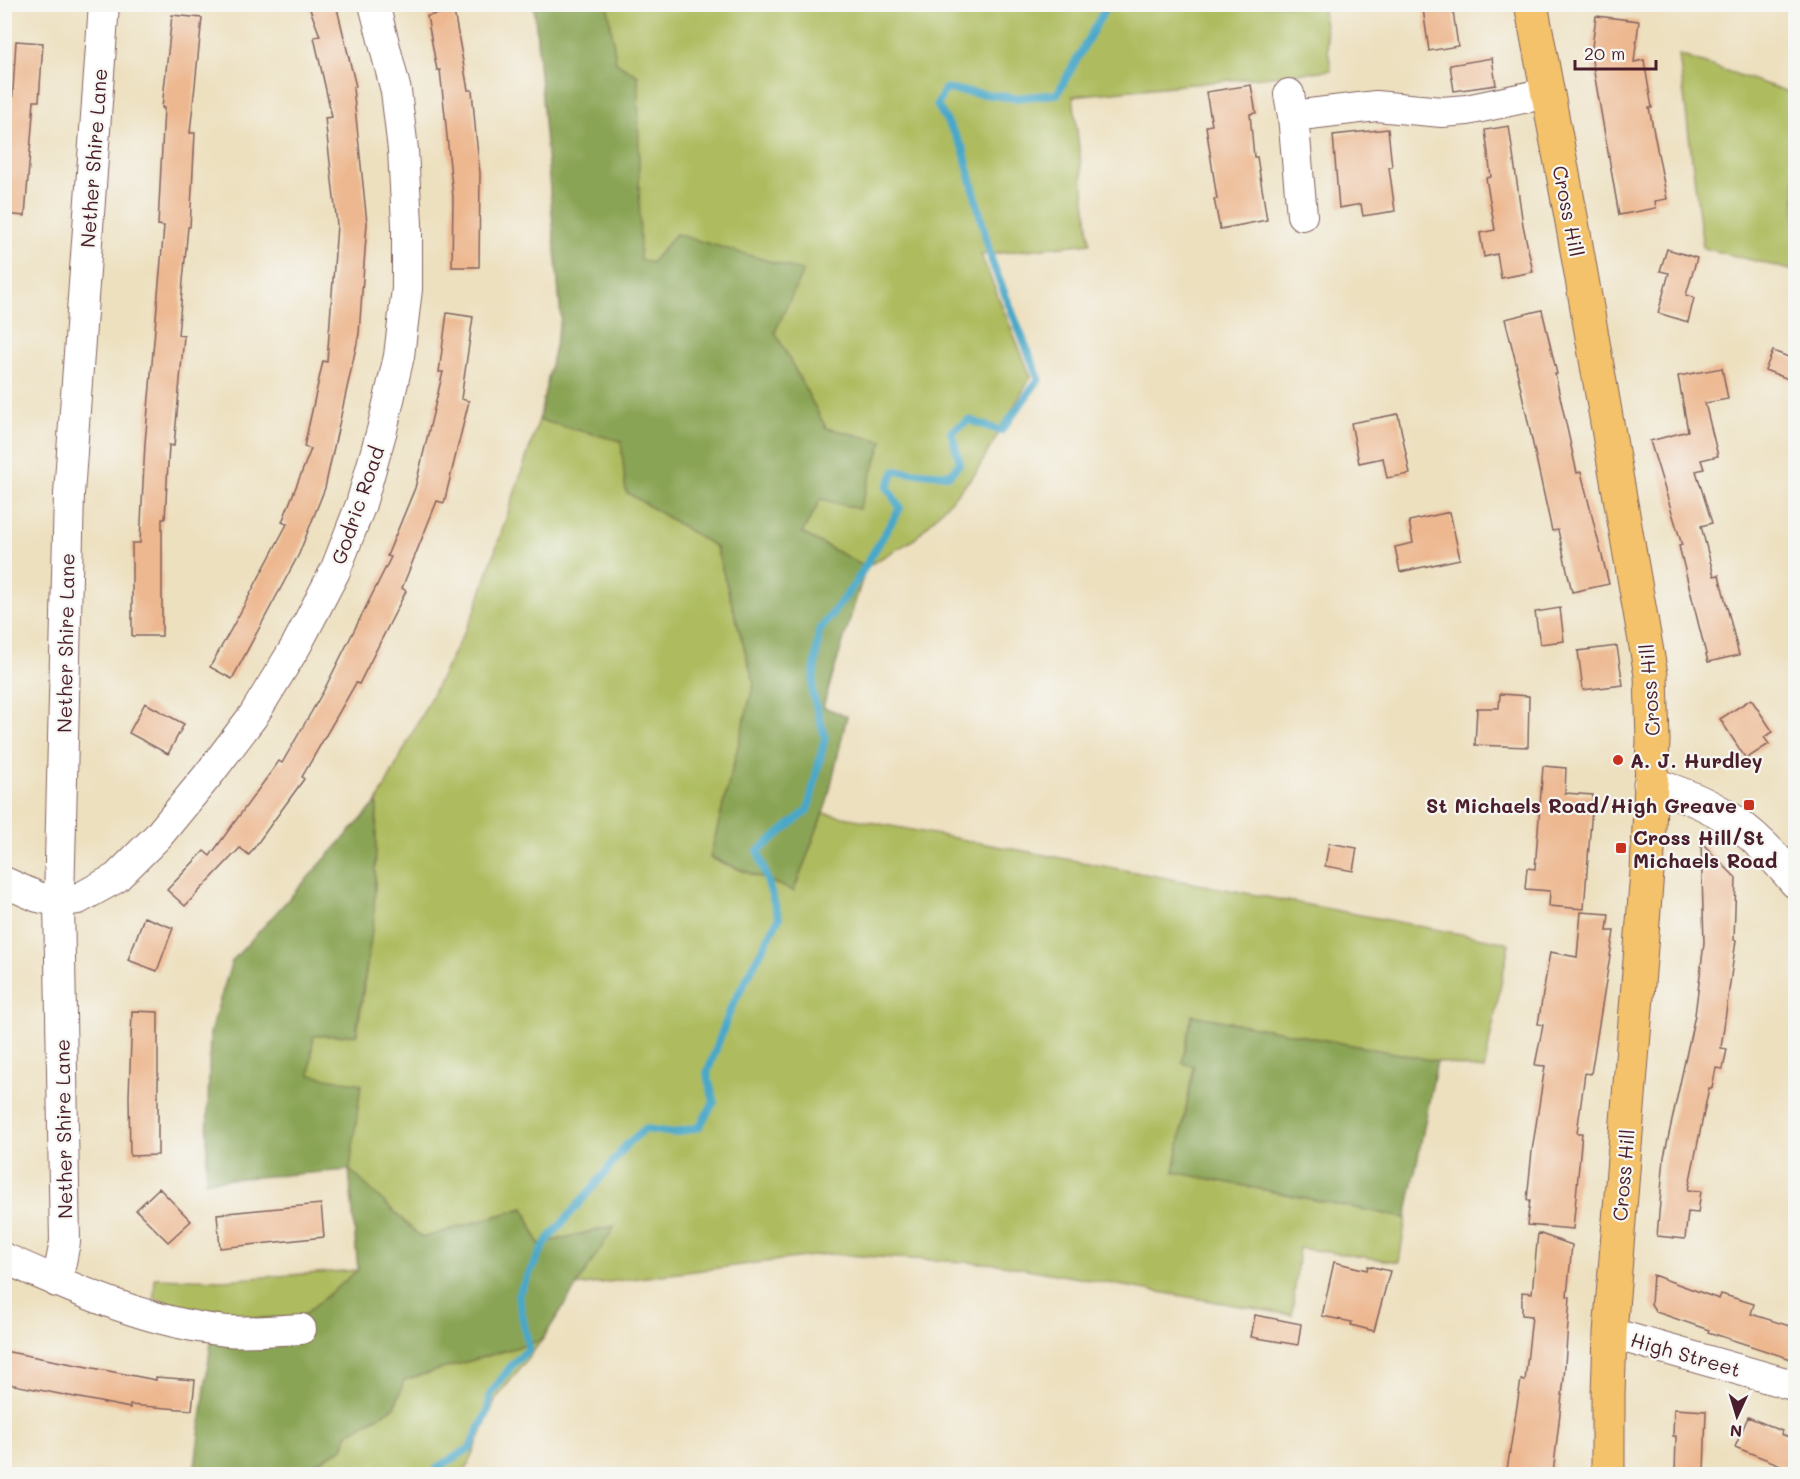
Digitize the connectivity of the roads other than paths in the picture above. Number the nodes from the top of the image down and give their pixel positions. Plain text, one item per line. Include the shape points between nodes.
1 (104, 4) edge
2 (374, 4) edge
3 (1531, 4) edge
4 (1547, 93) junction
5 (1302, 215) dead end
6 (1650, 784) junction
7 (4, 882) edge
8 (1796, 882) edge
9 (59, 902) junction
10 (4, 1258) edge
11 (57, 1282) junction
12 (301, 1329) dead end
13 (1611, 1333) junction
14 (1796, 1386) edge
15 (1608, 1474) edge

1 - 9 street, Nether Shire Lane via 69,494
2 - 9 street, Godric Road via 396,91 407,214 407,289 399,356 361,504 335,571 296,646 253,716 209,774 158,836 116,878 78,899
3 - 4 main road, Cross Hill
4 - 5 street via 1442,112 1291,105
4 - 6 main road, Cross Hill via 1651,675
6 - 8 street via 1714,807 1771,852
6 - 13 main road, Cross Hill via 1647,872
7 - 9 street
9 - 11 street, Nether Shire Lane via 65,1242
10 - 11 street
11 - 12 street via 114,1306 227,1331
13 - 14 street, High Street
13 - 15 main road, Cross Hill

